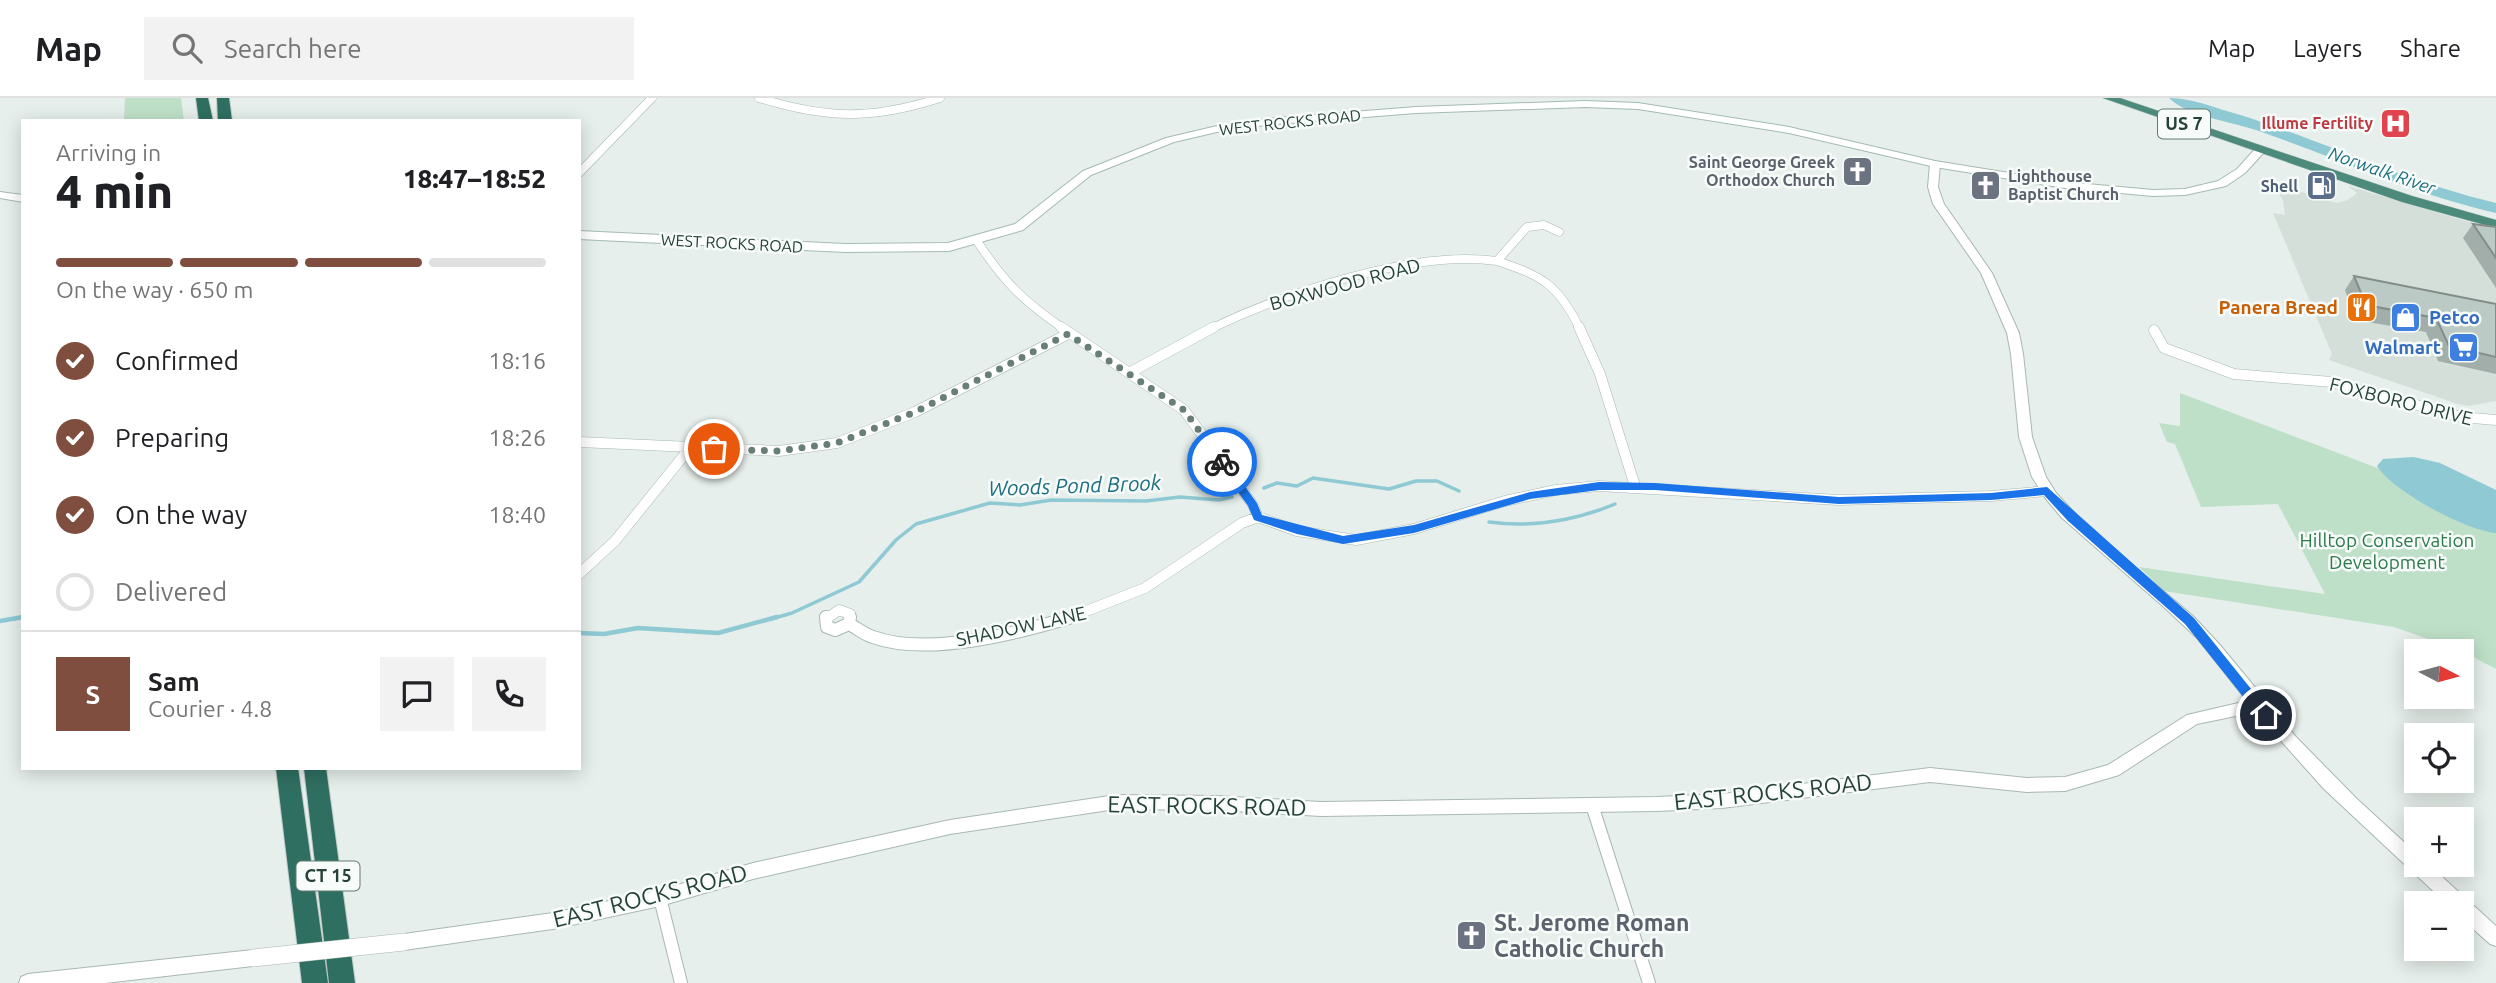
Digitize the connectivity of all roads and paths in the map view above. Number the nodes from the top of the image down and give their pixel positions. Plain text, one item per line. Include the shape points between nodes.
1 (202, 98) edge
2 (223, 98) edge
3 (652, 98) edge
4 (759, 98) edge
5 (940, 98) edge
6 (2109, 98) edge
7 (1559, 101) edge
8 (206, 119) edge
9 (225, 119) edge
10 (2260, 150) junction
11 (1935, 164) junction
12 (581, 171) edge
13 (2, 197) edge
14 (21, 199) edge
15 (2496, 224) edge
16 (1559, 232) dead end
17 (581, 235) edge
18 (978, 241) junction
19 (1497, 261) junction
20 (2154, 330) dead end
21 (1068, 334) junction
22 (1129, 373) junction
23 (2496, 420) edge
24 (581, 442) edge
25 (689, 449) junction
26 (1635, 486) junction
27 (2047, 491) junction
28 (1258, 517) junction
29 (581, 572) edge
30 (849, 624) dead end
31 (2257, 705) junction
32 (287, 770) edge
33 (314, 770) edge
34 (1592, 805) junction
35 (2445, 891) edge
36 (660, 898) junction
37 (2474, 918) edge
38 (2496, 938) edge
39 (27, 983) edge
40 (315, 983) edge
41 (342, 983) edge
42 (681, 983) edge
43 (1649, 983) edge

1 - 8 highway
2 - 9 highway
3 - 12 street
4 - 5 street via 813,115 851,117 894,112
6 - 10 highway, US 7
7 - 11 main road, WEST ROCKS ROAD via 1675,111 1802,133
7 - 18 main road, WEST ROCKS ROAD via 1348,115 1216,129 1170,140 1106,163 1027,222
10 - 11 main road, WEST ROCKS ROAD via 2222,184 2174,193 2065,185
10 - 15 highway, US 7
11 - 27 street via 1937,200 1988,276 2012,326 2021,359 2022,418 2034,467
13 - 14 main road
16 - 19 street via 1544,225 1527,227
17 - 18 main road, WEST ROCKS ROAD via 882,249
18 - 21 street via 1002,279
19 - 22 street, BOXWOOD ROAD via 1442,259 1315,289 1214,325
19 - 26 street, BOXWOOD ROAD via 1540,276 1565,304 1594,361
20 - 23 street, FOXBORO DRIVE via 2164,348 2234,374 2332,383 2461,417
21 - 22 street
21 - 25 street via 915,412 837,443 779,451
22 - 28 street via 1184,410
24 - 25 street
25 - 29 street via 615,541
26 - 27 street via 1839,500
26 - 28 street via 1556,490 1356,540 1297,531
27 - 31 street via 2189,621
28 - 30 street, SHADOW LANE via 1133,594 1081,615 969,640 919,643 877,641 860,635
31 - 34 street, EAST ROCKS ROAD via 2193,719 2113,770 2065,784 2027,785 1930,775 1722,801
31 - 35 street via 2338,792
32 - 40 highway, CT 15
33 - 41 highway, CT 15
34 - 36 street, EAST ROCKS ROAD via 1321,809 1116,802 950,827 753,871
34 - 43 street
36 - 39 street, EAST ROCKS ROAD, bridge via 552,921 404,942
36 - 42 street
37 - 38 street

